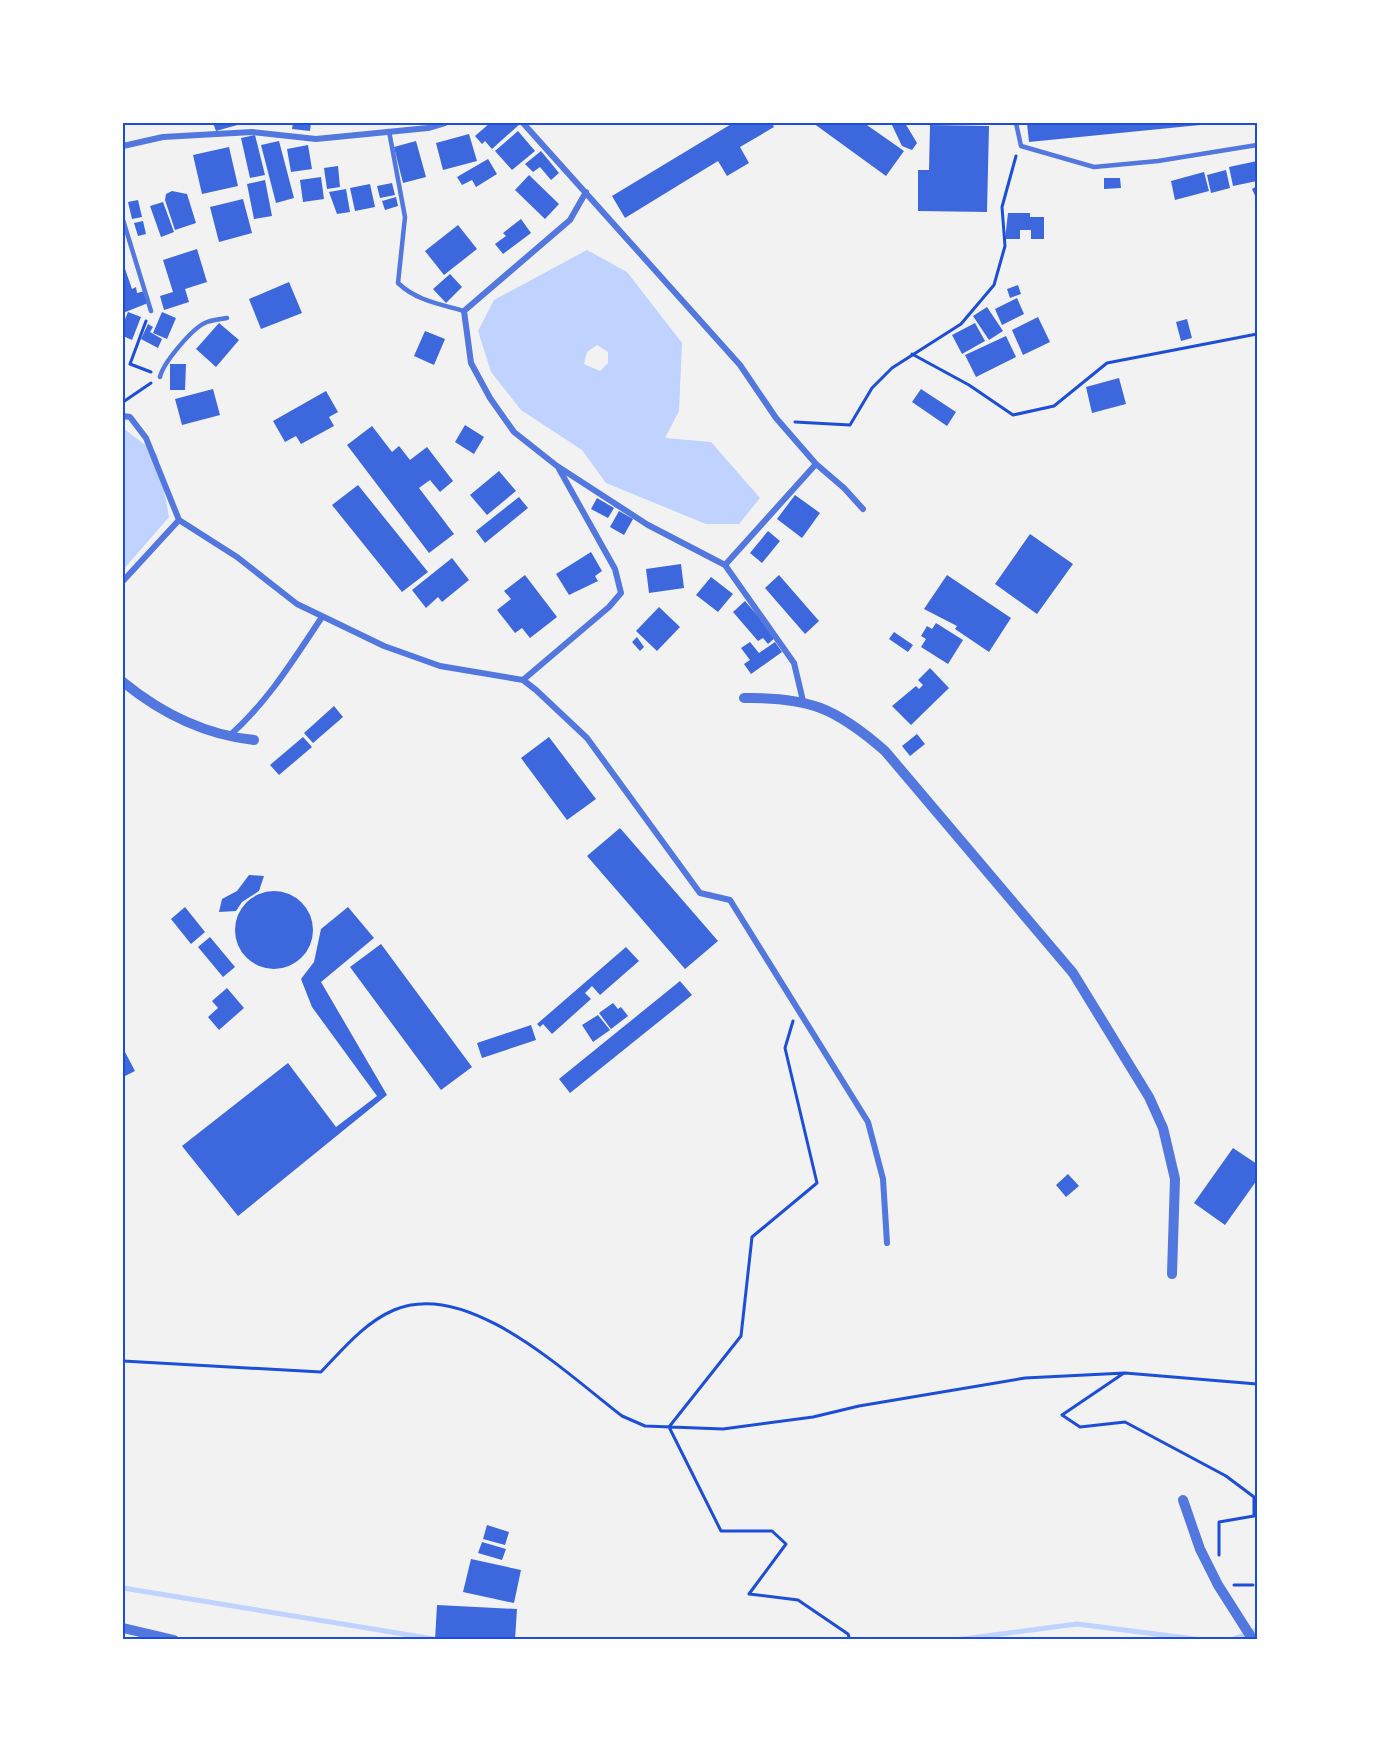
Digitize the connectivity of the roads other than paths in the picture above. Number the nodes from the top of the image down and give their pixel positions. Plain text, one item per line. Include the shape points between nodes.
1 (445, 123) edge
2 (523, 123) edge
3 (1016, 123) edge
4 (389, 131) junction
5 (123, 146) edge
6 (1257, 146) edge
7 (586, 192) junction
8 (123, 220) edge
9 (151, 311) road end
10 (464, 311) junction
11 (227, 318) dead end
12 (160, 376) road end
13 (123, 416) edge
14 (816, 464) junction
15 (557, 466) junction
16 (863, 509) dead end
17 (180, 520) junction
18 (725, 565) junction
19 (123, 581) edge
20 (322, 617) junction
21 (523, 680) junction
22 (123, 682) edge
23 (744, 698) dead end
24 (803, 701) junction
25 (228, 737) junction
26 (255, 740) dead end
27 (887, 1243) dead end
28 (1172, 1274) dead end
29 (1183, 1500) dead end
30 (123, 1628) edge
31 (174, 1640) edge
32 (1253, 1640) edge

1 - 4 street
2 - 7 street
3 - 6 lane via 1021,146 1094,167
4 - 5 street via 316,138 252,132 163,137
4 - 10 lane via 405,217 399,283 422,300
7 - 10 street via 570,220
7 - 14 street via 740,364 779,421
8 - 9 lane
10 - 15 street via 471,363 490,398 514,432
11 - 12 lane via 205,322 163,366
13 - 17 street via 130,417 147,438
14 - 16 street
14 - 18 street
15 - 18 street via 648,525
15 - 21 street via 615,569 621,593
17 - 19 street
17 - 20 street via 237,557 297,604
18 - 24 street via 794,663
20 - 21 street via 384,646 440,666
20 - 25 street via 283,676 251,716
21 - 27 street via 587,738 700,894 729,900 868,1122 883,1179
22 - 25 street via 189,723
23 - 24 street
24 - 28 street via 838,715 885,751 1073,973 1149,1097 1163,1128 1175,1179
25 - 26 street
29 - 32 street via 1200,1549
30 - 31 street

